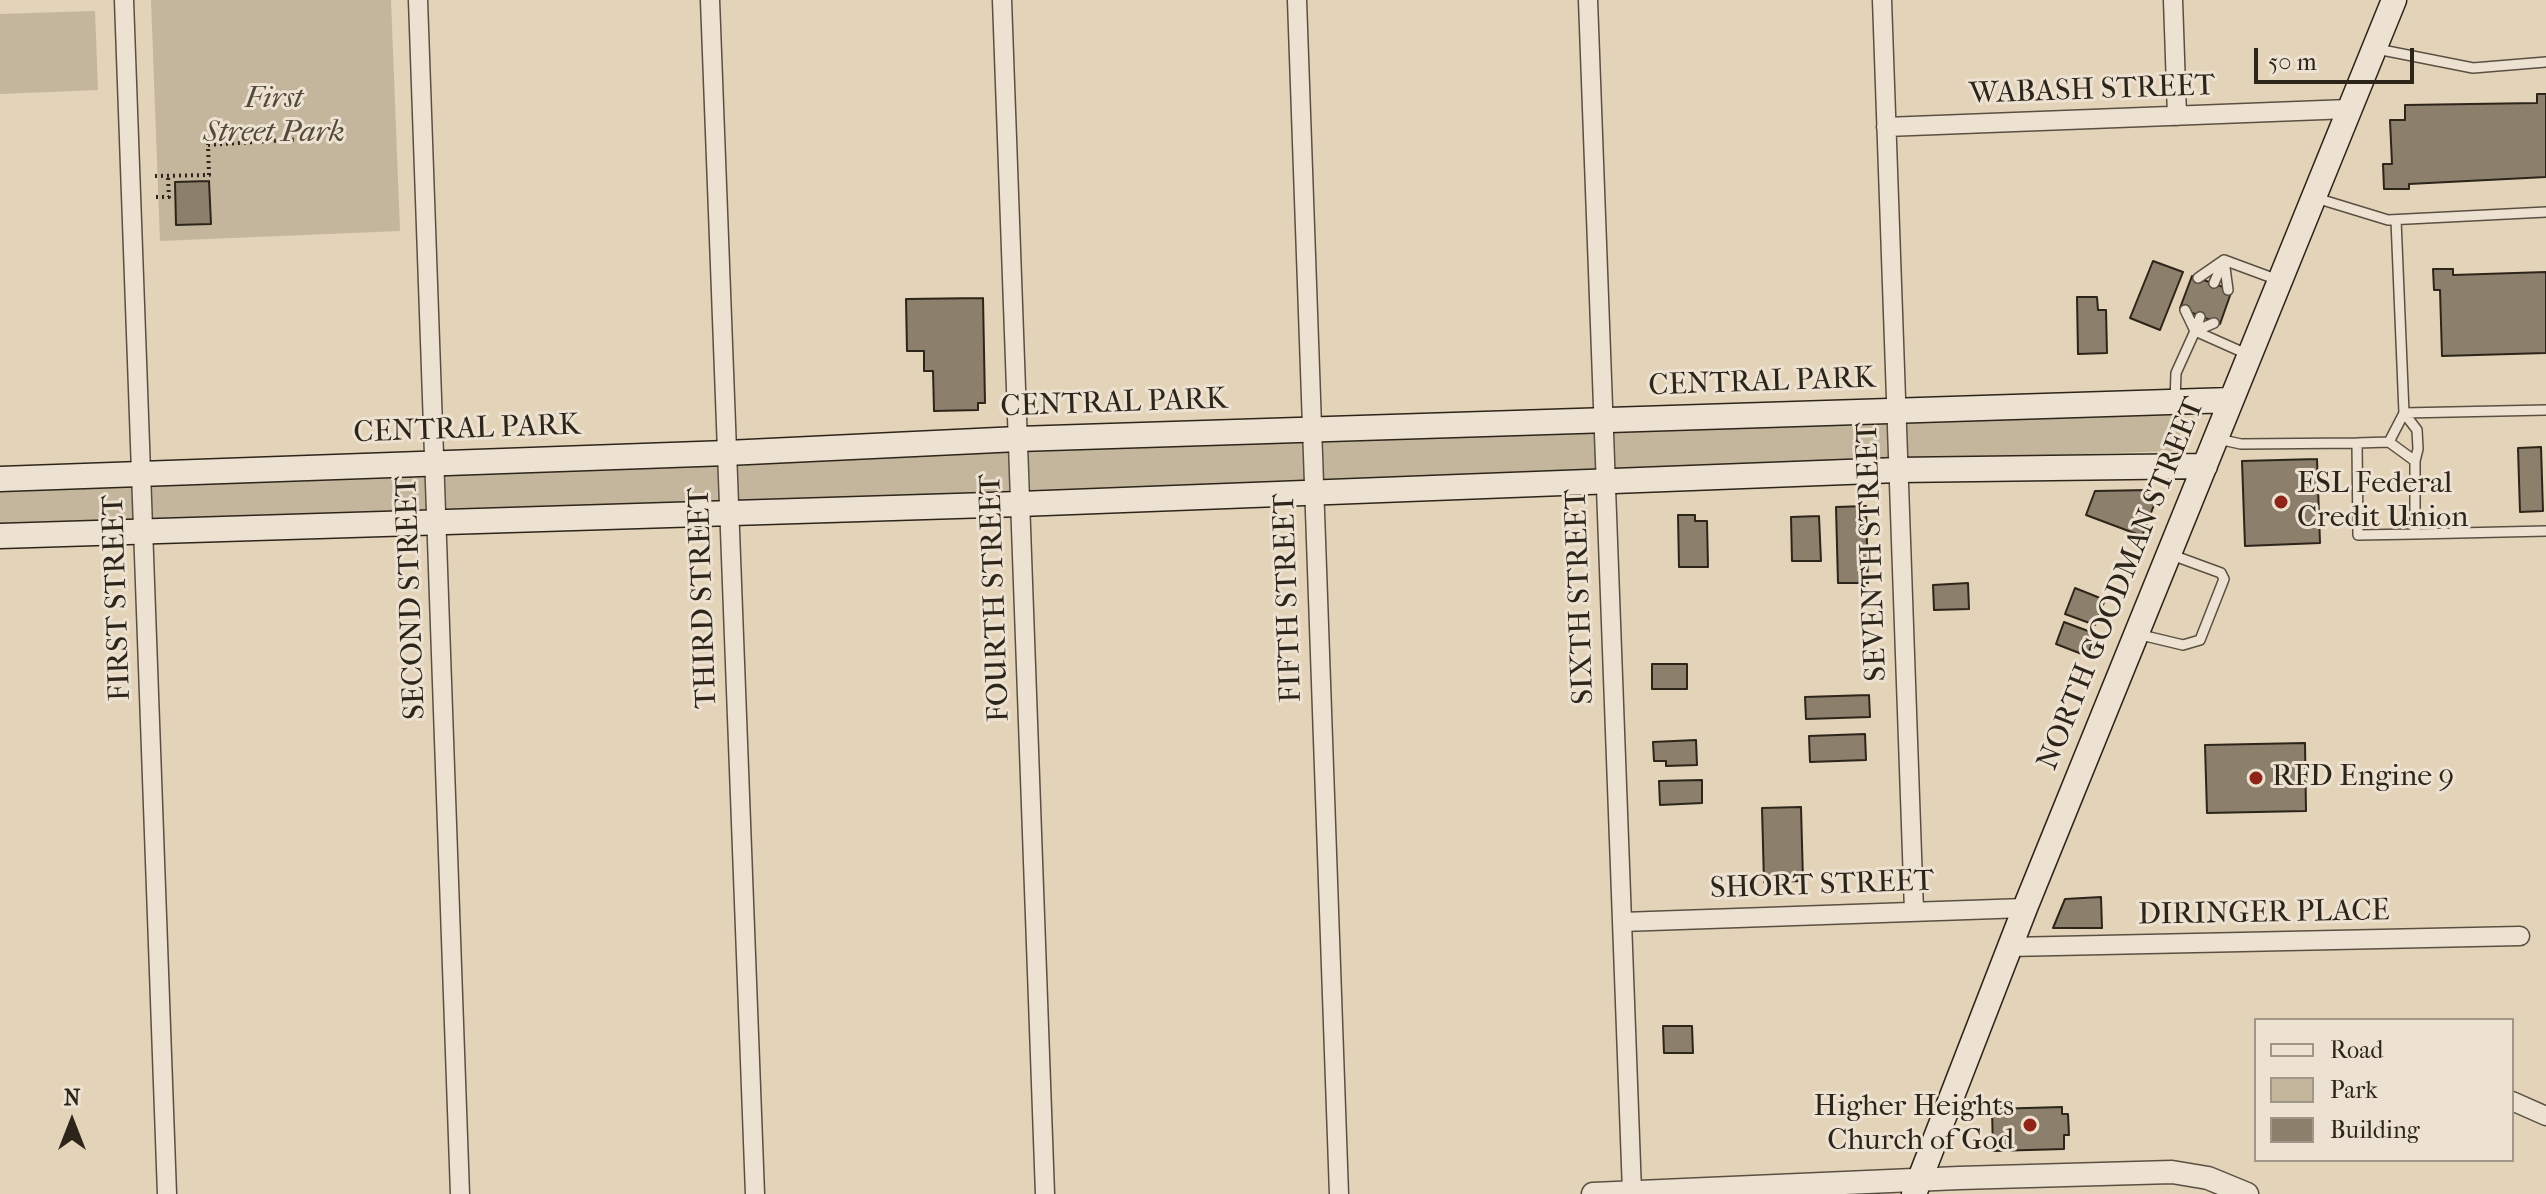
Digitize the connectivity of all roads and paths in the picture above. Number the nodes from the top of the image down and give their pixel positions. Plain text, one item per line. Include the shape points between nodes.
1 (124, 0) edge
2 (418, 0) edge
3 (710, 0) edge
4 (1002, 0) edge
5 (1297, 0) edge
6 (1588, 0) edge
7 (1882, 0) edge
8 (2173, 0) edge
9 (2394, 0) edge
10 (2374, 48) junction
11 (2546, 62) edge
12 (2349, 109) junction
13 (2177, 116) junction
14 (1886, 127) junction
15 (303, 139) dead end
16 (293, 140) junction
17 (294, 149) dead end
18 (155, 176) dead end
19 (168, 176) junction
20 (156, 197) dead end
21 (2313, 197) junction
22 (2546, 212) edge
23 (2396, 220) junction
24 (2224, 260) junction
25 (2198, 278) dead end
26 (2280, 280) junction
27 (2214, 283) dead end
28 (2228, 290) dead end
29 (2185, 310) dead end
30 (2200, 317) dead end
31 (2214, 323) dead end
32 (2195, 331) junction
33 (2249, 355) junction
34 (2231, 400) junction
35 (2175, 402) junction
36 (1897, 409) junction
37 (2546, 410) edge
38 (2404, 413) junction
39 (1603, 422) junction
40 (1311, 429) junction
41 (1018, 439) junction
42 (2216, 439) junction
43 (2389, 442) junction
44 (2357, 443) junction
45 (727, 453) junction
46 (2415, 461) junction
47 (435, 463) junction
48 (2205, 466) junction
49 (1898, 470) junction
50 (142, 472) junction
51 (0, 479) edge
52 (1604, 481) junction
53 (1313, 493) junction
54 (1020, 504) junction
55 (729, 514) junction
56 (437, 523) junction
57 (2546, 531) edge
58 (144, 532) junction
59 (2415, 534) junction
60 (0, 536) edge
61 (2169, 554) junction
62 (2136, 634) junction
63 (2025, 908) junction
64 (1914, 911) junction
65 (1622, 922) junction
66 (2520, 936) dead end
67 (2009, 947) junction
68 (2514, 1102) edge
69 (2546, 1116) edge
70 (1917, 1187) edge
71 (1632, 1192) edge
72 (167, 1194) edge
73 (460, 1194) edge
74 (755, 1194) edge
75 (1045, 1194) edge
76 (1339, 1194) edge
77 (1593, 1194) edge
78 (2247, 1194) edge

1 - 50 street, FIRST STREET
2 - 47 street, SECOND STREET
3 - 45 street, THIRD STREET
4 - 41 street, FOURTH STREET
5 - 40 street, FIFTH STREET
6 - 39 street, SIXTH STREET
7 - 14 street, SEVENTH STREET
8 - 13 street
9 - 10 main road, NORTH GOODMAN STREET
10 - 11 lane via 2473,68
10 - 12 main road, NORTH GOODMAN STREET
12 - 13 street, WABASH STREET
12 - 21 main road, NORTH GOODMAN STREET
13 - 14 street, WABASH STREET
14 - 36 street, SEVENTH STREET
15 - 16 path
16 - 17 path
16 - 19 path via 208,145 209,175
18 - 19 path
19 - 20 path via 169,197
21 - 23 lane
21 - 26 main road, NORTH GOODMAN STREET
22 - 23 lane
23 - 38 lane
24 - 25 lane
24 - 26 lane
24 - 27 lane
24 - 28 lane
26 - 33 main road, NORTH GOODMAN STREET
29 - 32 lane
30 - 32 lane
31 - 32 lane
32 - 33 lane
32 - 35 lane via 2176,373
33 - 34 main road, NORTH GOODMAN STREET
34 - 35 main road, CENTRAL PARK
34 - 42 main road, NORTH GOODMAN STREET
35 - 36 main road, CENTRAL PARK
36 - 39 main road, CENTRAL PARK
36 - 49 street, SEVENTH STREET
37 - 38 lane
38 - 43 lane
38 - 46 lane via 2417,430
39 - 40 main road, CENTRAL PARK
39 - 52 street, SIXTH STREET
40 - 41 main road, CENTRAL PARK
40 - 53 street, FIFTH STREET
41 - 45 main road, CENTRAL PARK
41 - 54 street, FOURTH STREET
42 - 44 lane via 2241,444
42 - 48 main road, NORTH GOODMAN STREET
43 - 44 lane
43 - 46 lane
44 - 59 lane via 2358,535
45 - 47 main road, CENTRAL PARK
45 - 55 street, THIRD STREET
46 - 59 lane
47 - 50 main road, CENTRAL PARK
47 - 56 street, SECOND STREET
48 - 49 main road
48 - 61 main road, NORTH GOODMAN STREET
49 - 52 main road
49 - 64 street, SEVENTH STREET
50 - 51 main road, CENTRAL PARK
50 - 58 street, FIRST STREET
52 - 53 main road
52 - 65 street, SIXTH STREET
53 - 54 main road
53 - 76 street, FIFTH STREET
54 - 55 main road
54 - 75 street, FOURTH STREET
55 - 56 main road
55 - 74 street, THIRD STREET
56 - 58 main road
56 - 73 street, SECOND STREET
57 - 59 lane
58 - 60 main road
58 - 72 street, FIRST STREET
61 - 62 main road, NORTH GOODMAN STREET
61 - 62 lane via 2221,573 2224,579 2200,640 2183,645
62 - 63 main road, NORTH GOODMAN STREET
63 - 64 street, SHORT STREET
63 - 67 main road, NORTH GOODMAN STREET
64 - 65 street, SHORT STREET
65 - 71 street, SIXTH STREET
66 - 67 street, DIRINGER PLACE
67 - 70 main road, NORTH GOODMAN STREET
68 - 69 street
70 - 71 street
70 - 78 street via 2172,1172 2208,1178
71 - 77 street

